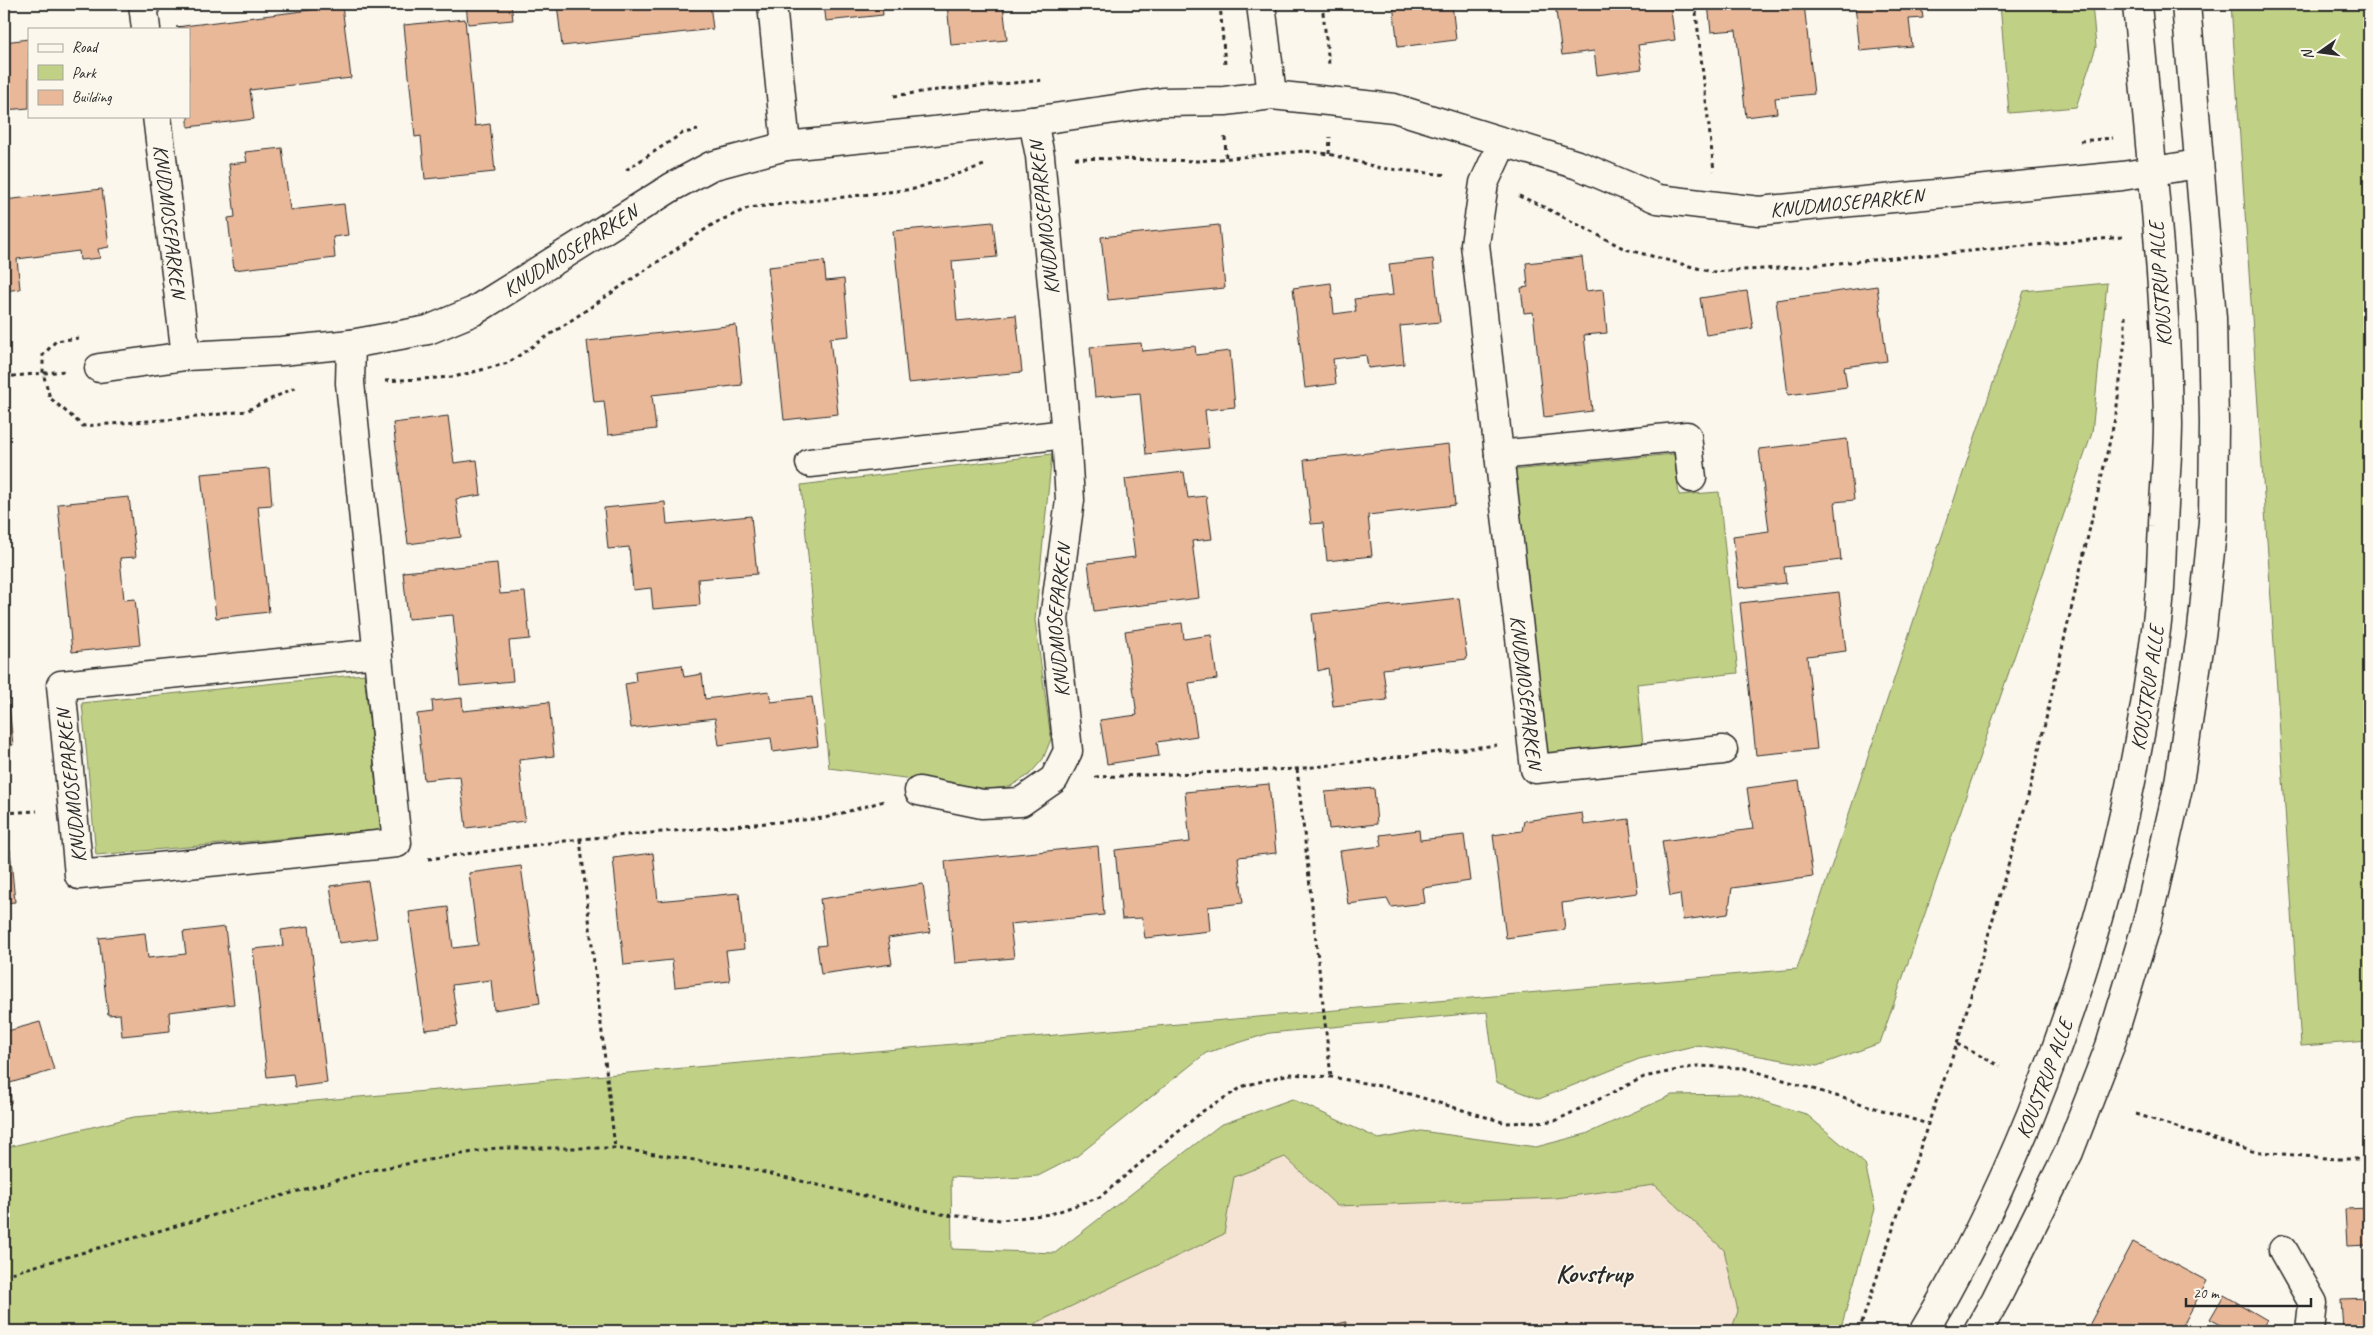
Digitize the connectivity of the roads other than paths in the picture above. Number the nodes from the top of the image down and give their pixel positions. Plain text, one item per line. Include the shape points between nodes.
1 (143, 4) edge
2 (772, 4) edge
3 (1261, 4) edge
4 (2137, 4) edge
5 (2186, 4) edge
6 (146, 28) edge
7 (1272, 96) junction
8 (157, 118) edge
9 (1033, 121) junction
10 (1503, 142) junction
11 (786, 146) junction
12 (2198, 164) junction
13 (2151, 171) junction
14 (351, 344) junction
15 (186, 356) junction
16 (99, 368) road end
17 (1066, 434) junction
18 (1499, 455) junction
19 (810, 463) dead end
20 (1692, 478) dead end
21 (378, 653) junction
22 (1724, 750) dead end
23 (919, 791) road end
24 (2282, 1250) dead end
25 (1924, 1331) edge
26 (1978, 1331) edge
27 (2310, 1331) edge

1 - 6 street
2 - 11 street
3 - 7 street
4 - 13 street, KOUSTRUP ALLE
5 - 12 street
7 - 9 street, KNUDMOSEPARKEN via 1163,102
7 - 10 street, KNUDMOSEPARKEN via 1394,108
8 - 15 street, KNUDMOSEPARKEN
9 - 11 street, KNUDMOSEPARKEN
9 - 17 street, KNUDMOSEPARKEN via 1040,156
10 - 13 street, KNUDMOSEPARKEN via 1578,165 1658,199 1759,211
10 - 18 street, KNUDMOSEPARKEN via 1484,183 1475,244
11 - 14 street, KNUDMOSEPARKEN via 711,166 474,311 428,330
12 - 13 street, KNUDMOSEPARKEN
12 - 26 street via 2212,318 2213,522 2202,629 2179,783 2146,927 2110,1046 2069,1152
13 - 25 street, KOUSTRUP ALLE via 2164,324 2168,426 2157,621 2131,781 2099,919 2023,1137 1954,1281
14 - 15 street, KNUDMOSEPARKEN
14 - 21 street via 350,383
15 - 16 street, KNUDMOSEPARKEN
17 - 19 street
17 - 23 street, KNUDMOSEPARKEN via 1070,500 1054,619 1068,751 1054,779 1021,802 982,804
18 - 20 street via 1687,436
18 - 22 street, KNUDMOSEPARKEN via 1535,769
21 - 21 street, KNUDMOSEPARKEN via 397,843 79,875 61,685
24 - 27 street via 2313,1303

